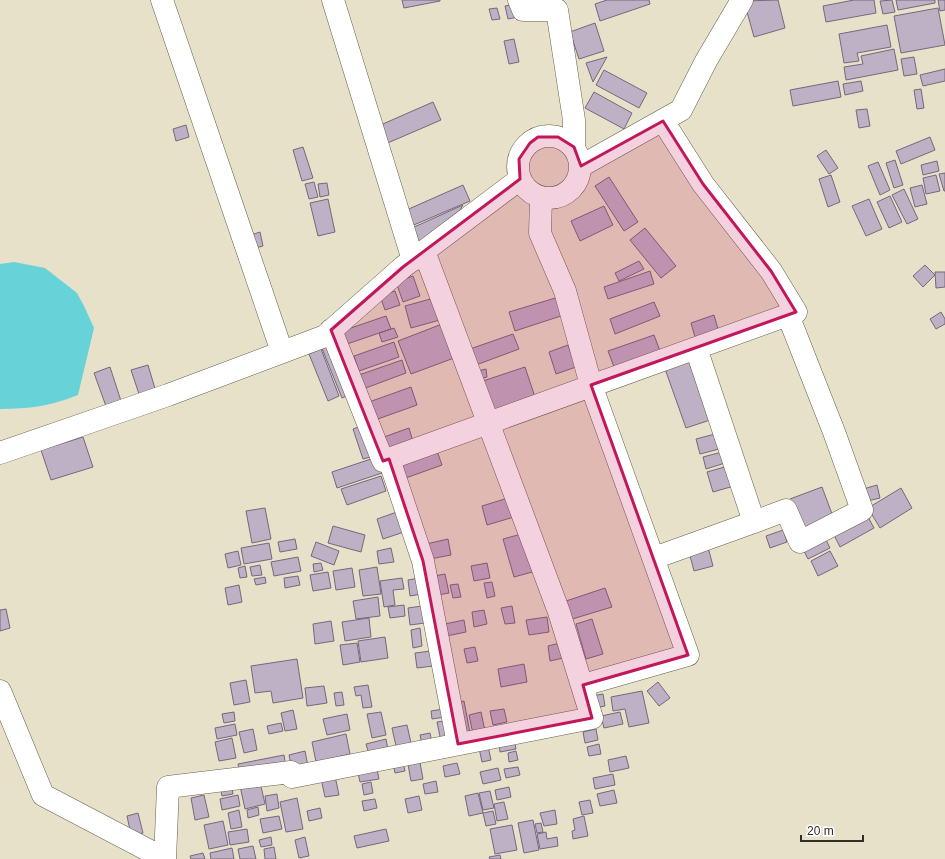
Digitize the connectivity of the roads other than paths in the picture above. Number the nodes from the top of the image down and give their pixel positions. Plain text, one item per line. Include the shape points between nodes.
1 (162, 0) edge
2 (333, 0) edge
3 (519, 0) edge
4 (742, 0) edge
5 (663, 121) junction
6 (578, 157) junction
7 (520, 178) junction
8 (541, 198) junction
9 (418, 255) junction
10 (788, 315) junction
11 (331, 330) junction
12 (696, 348) junction
13 (282, 352) junction
14 (591, 385) junction
15 (489, 422) junction
16 (0, 453) edge
17 (389, 459) junction
18 (754, 522) junction
19 (654, 558) junction
20 (583, 685) junction
21 (0, 691) edge
22 (458, 744) junction

1 - 13 street
2 - 9 street
3 - 6 street via 523,10 557,10
4 - 5 street via 681,110
5 - 6 street
5 - 10 street via 703,184 771,271 796,312
6 - 7 street via 567,141 548,135 538,138 523,150 519,159
6 - 8 street via 580,176 576,185 569,192 556,198
7 - 8 street via 532,194
7 - 9 street
8 - 14 street via 540,233 565,291
9 - 11 street
9 - 15 street
10 - 12 street
10 - 18 street via 862,510 800,542 786,510
11 - 13 street via 324,336
11 - 17 street via 383,461
12 - 14 street
12 - 18 street
13 - 16 street via 168,395
14 - 15 street
14 - 19 street
15 - 17 street
15 - 20 street via 560,612
17 - 22 street via 423,561
18 - 19 street
19 - 20 street via 688,655
20 - 22 street via 592,718
21 - 22 street via 43,795 165,859 168,787 291,772 292,777

